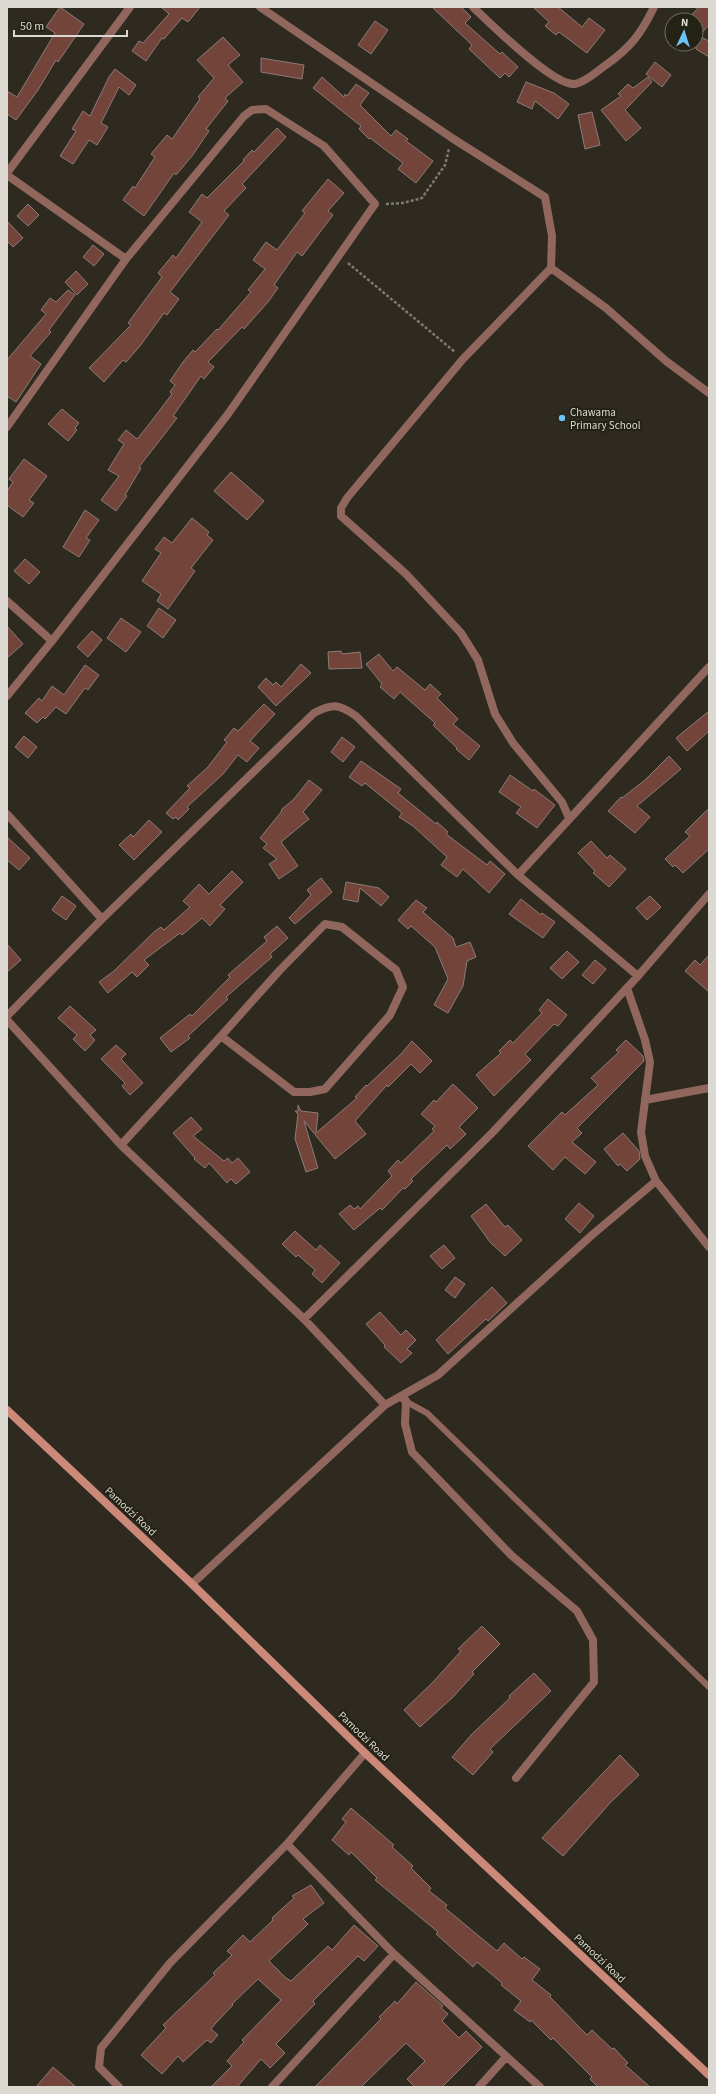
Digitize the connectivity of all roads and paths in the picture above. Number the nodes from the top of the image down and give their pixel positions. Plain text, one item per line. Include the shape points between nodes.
1 (130, 7) edge
2 (260, 7) edge
3 (473, 7) edge
4 (654, 7) edge
5 (452, 138) junction
6 (7, 174) edge
7 (375, 204) junction
8 (338, 255) junction
9 (126, 259) junction
10 (551, 268) junction
11 (463, 359) junction
12 (709, 393) edge
13 (7, 427) edge
14 (7, 601) edge
15 (52, 641) junction
16 (709, 667) edge
17 (7, 696) edge
18 (7, 814) edge
19 (569, 818) junction
20 (518, 874) junction
21 (709, 894) edge
22 (102, 919) junction
23 (638, 976) junction
24 (627, 988) junction
25 (7, 1016) edge
26 (7, 1020) edge
27 (221, 1036) junction
28 (709, 1088) edge
29 (645, 1100) junction
30 (121, 1145) junction
31 (656, 1181) junction
32 (709, 1247) edge
33 (304, 1319) junction
34 (402, 1399) junction
35 (385, 1405) junction
36 (7, 1410) edge
37 (192, 1584) junction
38 (709, 1687) edge
39 (365, 1753) junction
40 (516, 1778) dead end
41 (287, 1844) junction
42 (394, 1954) junction
43 (506, 2057) junction
44 (709, 2074) edge
45 (119, 2087) edge
46 (272, 2087) edge
47 (479, 2087) edge
48 (540, 2087) edge

1 - 6 street
2 - 5 street
3 - 4 street via 534,62 561,80 574,84 586,79 620,54 642,31
5 - 7 path via 445,165 422,198 403,203
5 - 10 street via 545,197 552,236
6 - 9 street
7 - 8 street
7 - 9 street via 324,146 266,109 252,110 244,116
8 - 11 path
8 - 15 street via 228,414
9 - 13 street
10 - 11 street
10 - 12 street via 606,308 666,361
11 - 19 street via 347,498 341,508 342,516 406,574 461,633 478,660 495,714 513,744 562,802
14 - 15 street
15 - 17 street
16 - 19 street via 659,724
18 - 22 street
19 - 20 street
20 - 22 street via 356,716 342,706 328,706 314,712
20 - 23 street
21 - 23 street
22 - 25 street
23 - 24 street
24 - 29 street via 650,1062
24 - 33 street via 493,1132
26 - 30 street
27 - 27 street via 325,924 342,927 396,970 403,987 390,1015 325,1089 294,1092
27 - 30 street
28 - 29 street
29 - 31 street via 641,1132 645,1156
30 - 33 street
31 - 32 street
31 - 34 street via 592,1235 438,1375
33 - 35 street
34 - 35 street
34 - 38 lane via 427,1413
34 - 40 street via 412,1452 511,1554 577,1611 592,1640 594,1682
35 - 37 street
36 - 37 street, Pamodzi Road
37 - 39 street, Pamodzi Road
39 - 41 street
39 - 44 street, Pamodzi Road
41 - 42 street
41 - 45 street via 170,1963 101,2048 99,2067
42 - 43 street
42 - 46 street
43 - 47 street
43 - 48 street

